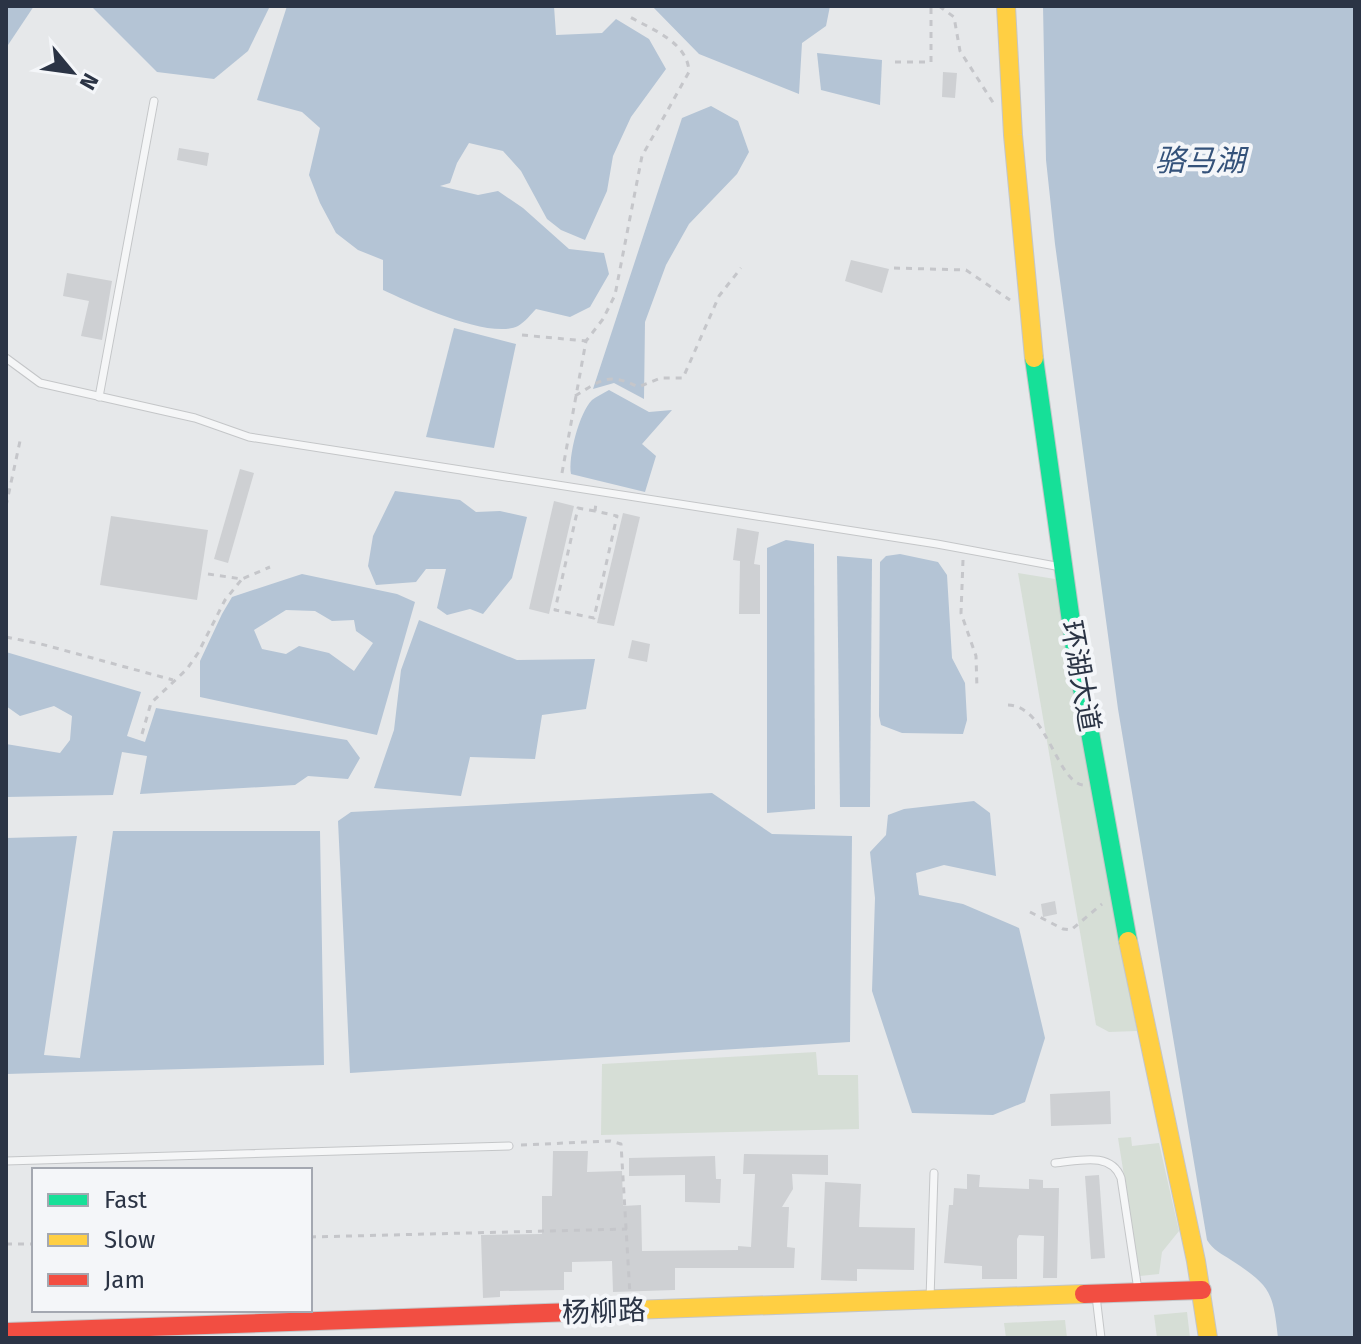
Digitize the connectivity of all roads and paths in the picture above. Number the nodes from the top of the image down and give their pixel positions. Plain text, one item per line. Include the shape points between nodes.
1 (931, 6) edge
2 (939, 6) edge
3 (1006, 6) edge
4 (628, 16) dead end
5 (895, 62) dead end
6 (154, 101) dead end
7 (996, 107) dead end
8 (741, 268) dead end
9 (894, 268) dead end
10 (1030, 314) junction
11 (522, 335) dead end
12 (586, 341) junction
13 (6, 358) edge
14 (575, 396) junction
15 (99, 397) junction
16 (20, 441) dead end
17 (560, 485) junction
18 (599, 491) junction
19 (6, 506) edge
20 (595, 511) junction
21 (964, 549) junction
22 (270, 567) dead end
23 (1061, 567) junction
24 (208, 574) dead end
25 (242, 579) junction
26 (6, 637) edge
27 (173, 680) junction
28 (977, 689) dead end
29 (1008, 705) dead end
30 (142, 734) dead end
31 (1100, 782) junction
32 (1120, 888) junction
33 (1030, 912) dead end
34 (509, 1146) joint
35 (6, 1161) edge
36 (1055, 1163) dead end
37 (934, 1173) dead end
38 (627, 1229) junction
39 (312, 1237) edge
40 (6, 1244) edge
41 (32, 1244) edge
42 (1202, 1290) junction
43 (1138, 1292) junction
44 (1096, 1294) junction
45 (930, 1299) junction
46 (631, 1310) junction
47 (252, 1331) edge
48 (6, 1332) edge
49 (1101, 1338) edge
50 (1208, 1338) edge

1 - 5 path via 931,62
2 - 7 path via 954,17 960,51
3 - 10 main road, 环湖大道 via 1010,118
4 - 12 path via 684,52 689,72 642,156 615,295
6 - 15 lane
8 - 14 path via 719,296 683,378 661,378 638,387 621,378 603,379
9 - 10 path via 966,270
10 - 23 main road, 环湖大道
11 - 12 path
12 - 14 path
13 - 15 lane via 40,383
14 - 17 path
15 - 17 lane via 195,418 249,437
16 - 19 path
17 - 18 lane
18 - 20 path
18 - 21 lane
20 - 20 path via 617,516 594,618 555,610 578,508
21 - 23 lane
21 - 28 path via 961,613 976,656
22 - 25 path
23 - 31 main road, 环湖大道
24 - 25 path
25 - 27 path via 198,653
26 - 27 path
27 - 30 path via 151,703
29 - 31 path via 1031,717 1071,780 1077,785
31 - 32 main road, 环湖大道
32 - 33 path via 1071,930
32 - 42 main road, 环湖大道
34 - 35 lane
34 - 38 path via 621,1144
36 - 43 lane via 1098,1160 1117,1168
37 - 45 lane
38 - 39 path
38 - 46 path
40 - 41 path
42 - 43 main road, 杨柳路
42 - 50 main road, 环湖大道
43 - 44 main road, 杨柳路
44 - 45 main road, 杨柳路
44 - 49 lane
45 - 46 main road, 杨柳路
46 - 47 main road, 杨柳路
47 - 48 main road, 杨柳路

